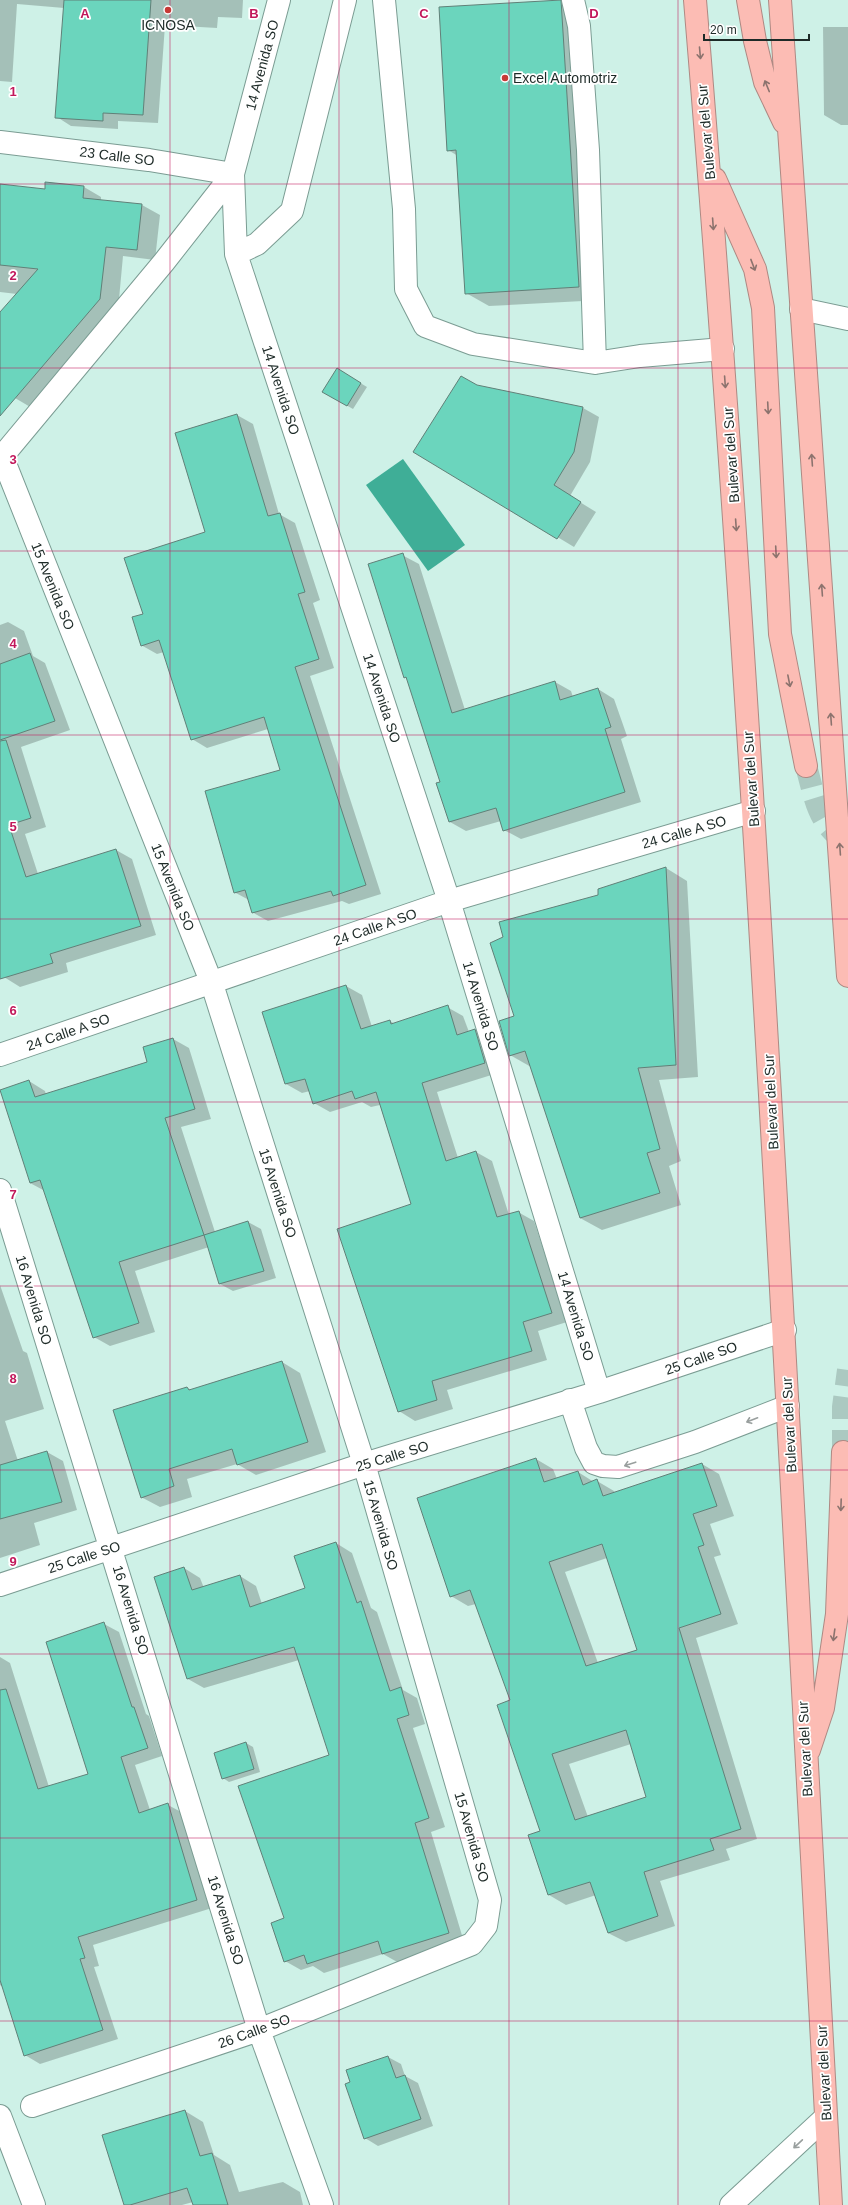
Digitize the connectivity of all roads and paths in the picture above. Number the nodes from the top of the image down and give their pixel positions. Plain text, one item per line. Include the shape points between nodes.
1 (278, 0) edge
2 (345, 0) edge
3 (384, 0) edge
4 (573, 0) edge
5 (695, 0) edge
6 (748, 0) edge
7 (780, 0) edge
8 (789, 134) junction
9 (0, 142) edge
10 (709, 165) junction
11 (233, 174) junction
12 (236, 254) junction
13 (801, 309) junction
14 (848, 319) edge
15 (722, 349) junction
16 (595, 363) junction
17 (1, 457) edge
18 (806, 766) tunnel mouth
19 (754, 811) junction
20 (449, 901) junction
21 (848, 976) edge
22 (212, 984) junction
23 (0, 1055) edge
24 (0, 1190) edge
25 (784, 1330) junction
26 (599, 1392) junction
27 (570, 1400) junction
28 (788, 1406) junction
29 (842, 1452) tunnel mouth
30 (364, 1464) junction
31 (112, 1548) junction
32 (0, 1585) edge
33 (805, 1760) junction
34 (472, 1944) joint
35 (259, 2030) junction
36 (32, 2106) dead end
37 (0, 2116) edge
38 (826, 2117) junction
39 (34, 2205) edge
40 (322, 2205) edge
41 (732, 2205) edge
42 (831, 2205) edge

1 - 11 street, 14 Avenida SO
2 - 12 street via 292,211 257,244
3 - 16 street via 404,210 406,289 424,326 473,344
4 - 16 street via 579,26 588,150
5 -> 10 highway, Bulevar del Sur
8 -> 6 highway via 765,82
7 - 8 highway
8 - 13 highway
9 - 11 street, 23 Calle SO via 149,160
10 -> 15 highway, Bulevar del Sur
10 -> 18 highway via 755,269 762,308 780,634
11 - 12 street, 14 Avenida SO
11 - 17 street via 164,262
12 - 20 street, 14 Avenida SO
13 - 14 street
21 -> 13 highway
15 - 16 street via 640,356
15 -> 19 highway, Bulevar del Sur
17 - 22 street, 15 Avenida SO
19 - 20 street, 24 Calle A SO
19 - 25 highway, Bulevar del Sur
20 - 22 street, 24 Calle A SO
20 - 26 street, 14 Avenida SO
22 - 23 street, 24 Calle A SO
22 - 30 street, 15 Avenida SO
24 - 31 street, 16 Avenida SO
25 - 26 street, 25 Calle SO
25 - 28 highway, Bulevar del Sur
26 - 27 street, 25 Calle SO
28 -> 27 street via 696,1442 618,1467 594,1463 586,1448
27 - 30 street, 25 Calle SO
28 - 33 highway, Bulevar del Sur
29 -> 33 highway via 837,1614 823,1708
30 - 31 street, 25 Calle SO
30 - 34 street, 15 Avenida SO via 490,1900 486,1926
31 - 32 street, 25 Calle SO
31 - 35 street, 16 Avenida SO
33 - 38 highway, Bulevar del Sur
34 - 35 street, 26 Calle SO
35 - 36 street, 26 Calle SO
35 - 40 street, 16 Avenida SO
37 - 39 street
38 -> 41 street
38 - 42 highway, Bulevar del Sur

